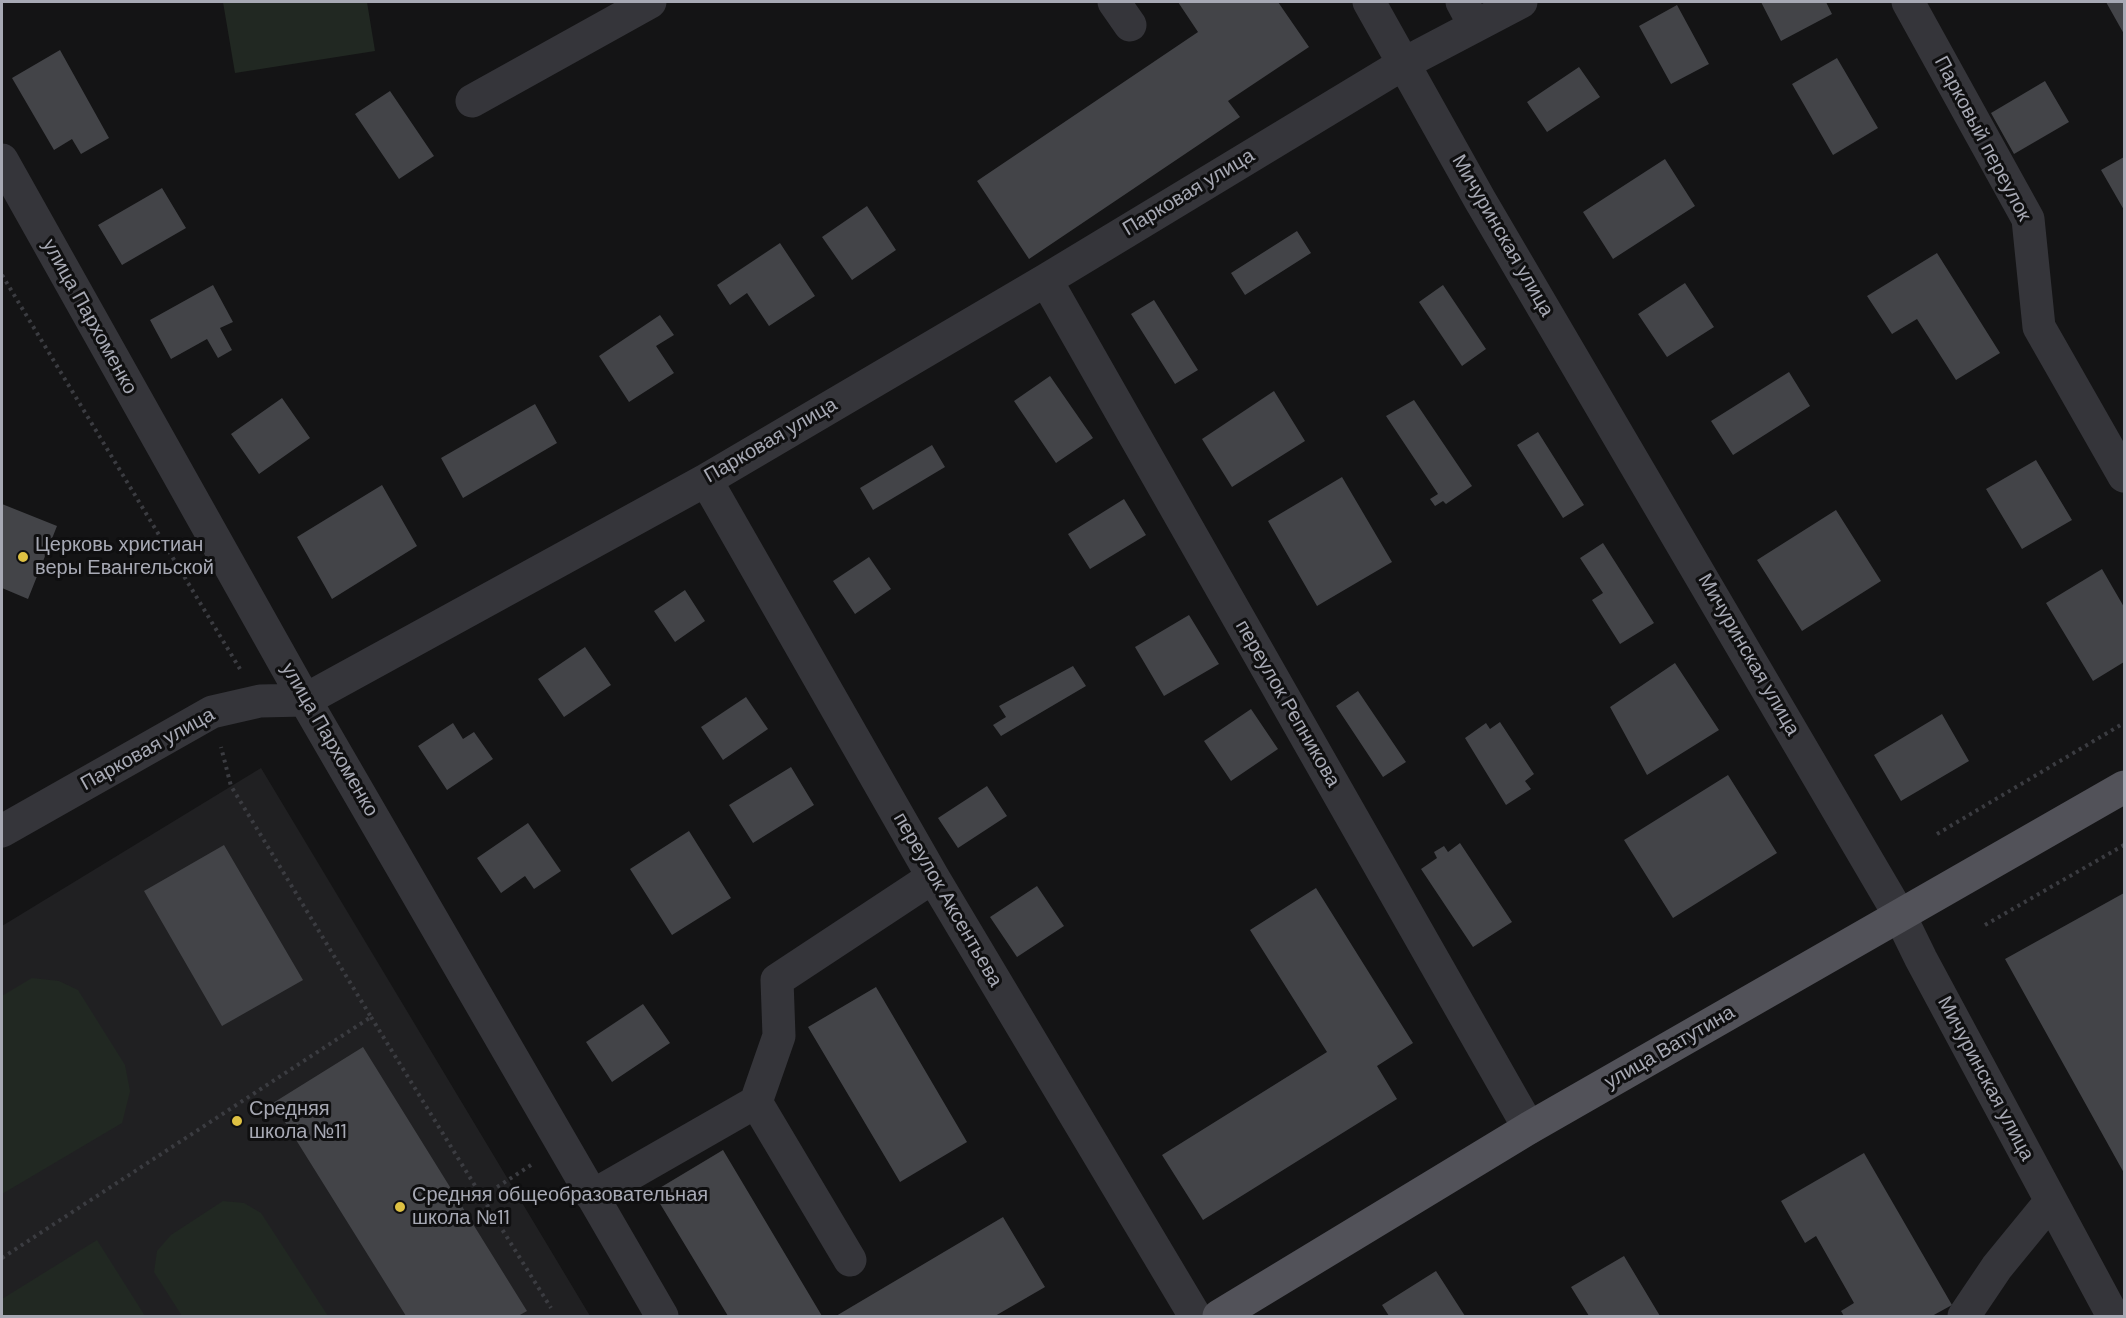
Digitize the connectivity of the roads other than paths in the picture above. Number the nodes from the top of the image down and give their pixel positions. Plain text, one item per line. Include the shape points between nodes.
1 (650, 2) edge
2 (1369, 2) edge
3 (1521, 2) edge
4 (1908, 2) edge
5 (1468, 14) edge
6 (1404, 64) junction
7 (472, 101) dead end
8 (5, 178) edge
9 (1046, 280) junction
10 (2124, 476) edge
11 (706, 480) junction
12 (305, 700) junction
13 (2123, 790) edge
14 (2, 831) edge
15 (933, 877) junction
16 (1900, 916) junction
17 (756, 1102) junction
18 (1529, 1128) junction
19 (592, 1196) junction
20 (2051, 1201) junction
21 (850, 1260) dead end
22 (662, 1317) edge
23 (1195, 1317) edge
24 (1219, 1317) edge
25 (1964, 1317) edge
26 (2113, 1317) edge

1 - 7 street
2 - 6 street, Мичуринская улица
3 - 5 street, Парковая улица
4 - 10 street, Парковый переулок via 2028,219 2039,327
5 - 6 street, Парковая улица
6 - 9 street, Парковая улица
6 - 16 street, Мичуринская улица
8 - 12 street, улица Пархоменко
9 - 11 street, Парковая улица
9 - 18 street, переулок Репникова
11 - 12 street, Парковая улица
11 - 15 street, переулок Аксентьева
12 - 14 street, Парковая улица via 260,701 212,712
12 - 19 street, улица Пархоменко
13 - 16 main road, улица Ватутина
15 - 17 street via 777,980 779,1036
15 - 23 street, переулок Аксентьева
16 - 18 main road, улица Ватутина
16 - 20 street, Мичуринская улица
17 - 19 street
17 - 21 street
18 - 24 main road, улица Ватутина
19 - 22 street, улица Пархоменко
20 - 25 street via 1997,1267
20 - 26 street, Мичуринская улица

